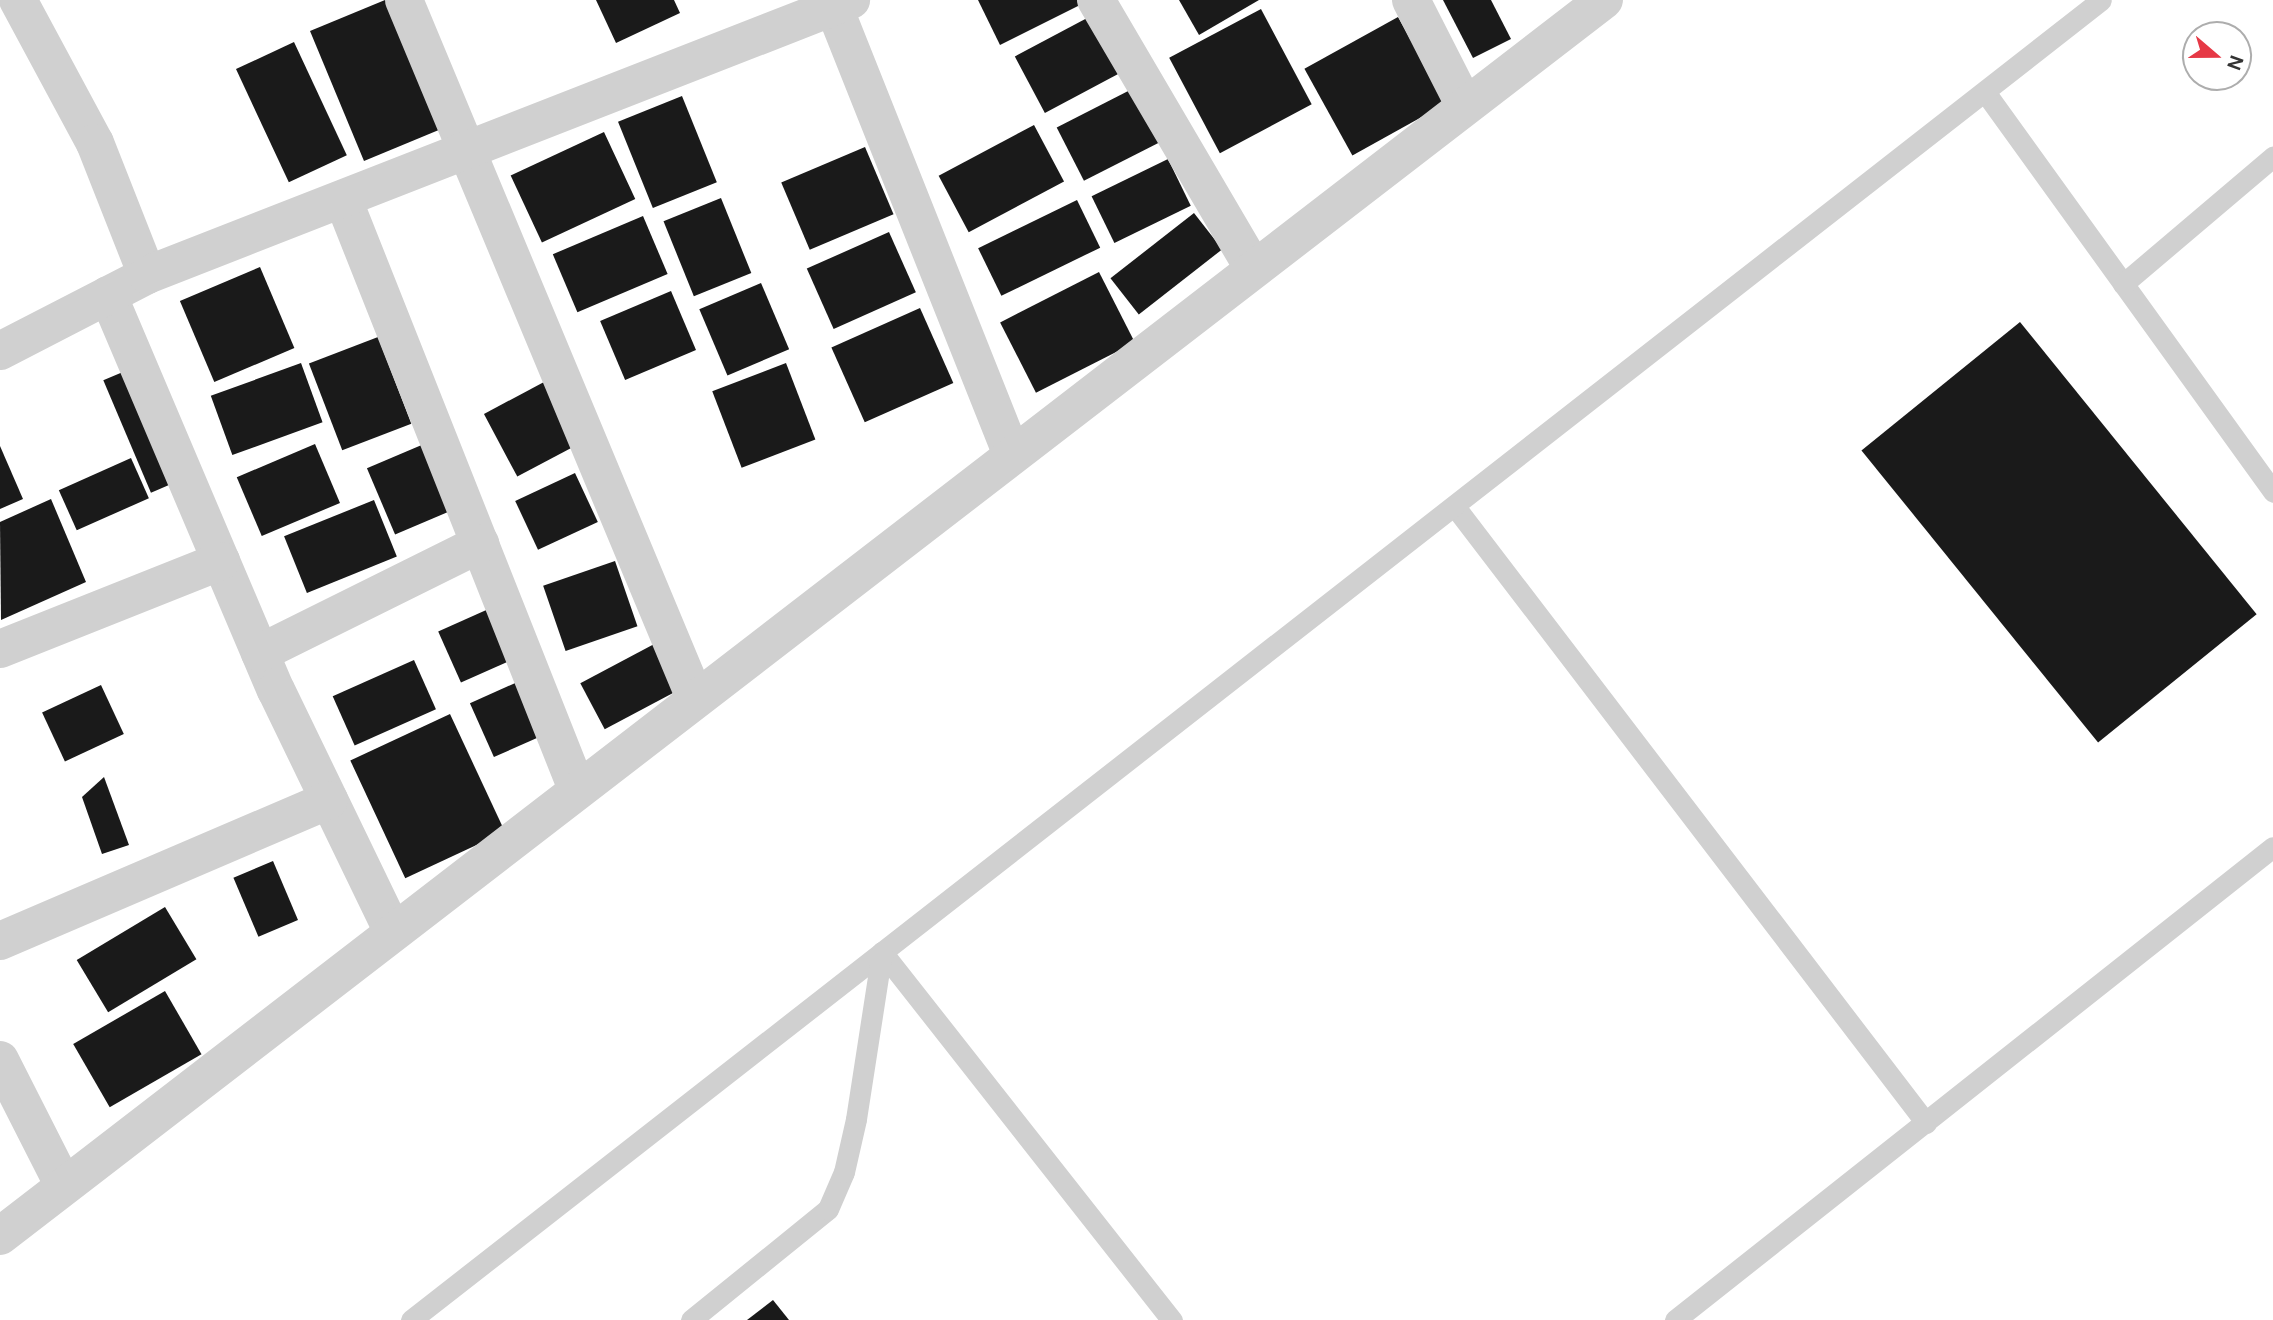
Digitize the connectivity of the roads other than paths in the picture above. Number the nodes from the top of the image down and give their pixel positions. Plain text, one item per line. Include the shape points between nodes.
1 (18, 0) edge
2 (404, 0) edge
3 (1096, 0) edge
4 (1411, 0) edge
5 (1604, 0) edge
6 (2101, 0) edge
7 (839, 3) edge
8 (1985, 92) junction
9 (1465, 106) junction
10 (468, 147) junction
11 (2273, 157) edge
12 (343, 198) junction
13 (1253, 268) junction
14 (147, 275) junction
15 (2123, 284) junction
16 (108, 295) junction
17 (0, 351) edge
18 (1011, 453) junction
19 (2273, 492) edge
20 (1456, 508) junction
21 (480, 544) junction
22 (220, 561) junction
23 (0, 649) edge
24 (260, 653) junction
25 (695, 698) junction
26 (577, 789) junction
27 (329, 800) junction
28 (2273, 847) edge
29 (393, 932) junction
30 (0, 941) edge
31 (882, 951) junction
32 (0, 1060) edge
33 (1926, 1123) junction
34 (64, 1186) junction
35 (0, 1236) edge
36 (411, 1320) edge
37 (691, 1320) edge
38 (1172, 1320) edge
39 (1675, 1320) edge

1 - 14 street via 95,143
2 - 10 street
3 - 13 street
4 - 9 street
5 - 9 street
6 - 8 lane
7 - 10 street
7 - 18 street
8 - 15 lane
8 - 20 lane
9 - 13 street
10 - 12 street
10 - 25 street
11 - 15 lane
12 - 14 street
12 - 21 street
13 - 18 street
14 - 16 street
15 - 19 lane
16 - 17 street
16 - 22 street
18 - 25 street
20 - 31 lane
20 - 33 lane
21 - 24 street
21 - 26 street
22 - 23 street
22 - 24 street
24 - 27 street
25 - 26 street
26 - 29 street
27 - 29 street
27 - 30 street
28 - 33 lane
29 - 34 street
31 - 36 lane
31 - 37 lane via 856,1119 844,1172 828,1209
31 - 38 lane
32 - 34 street
33 - 39 lane
34 - 35 street

